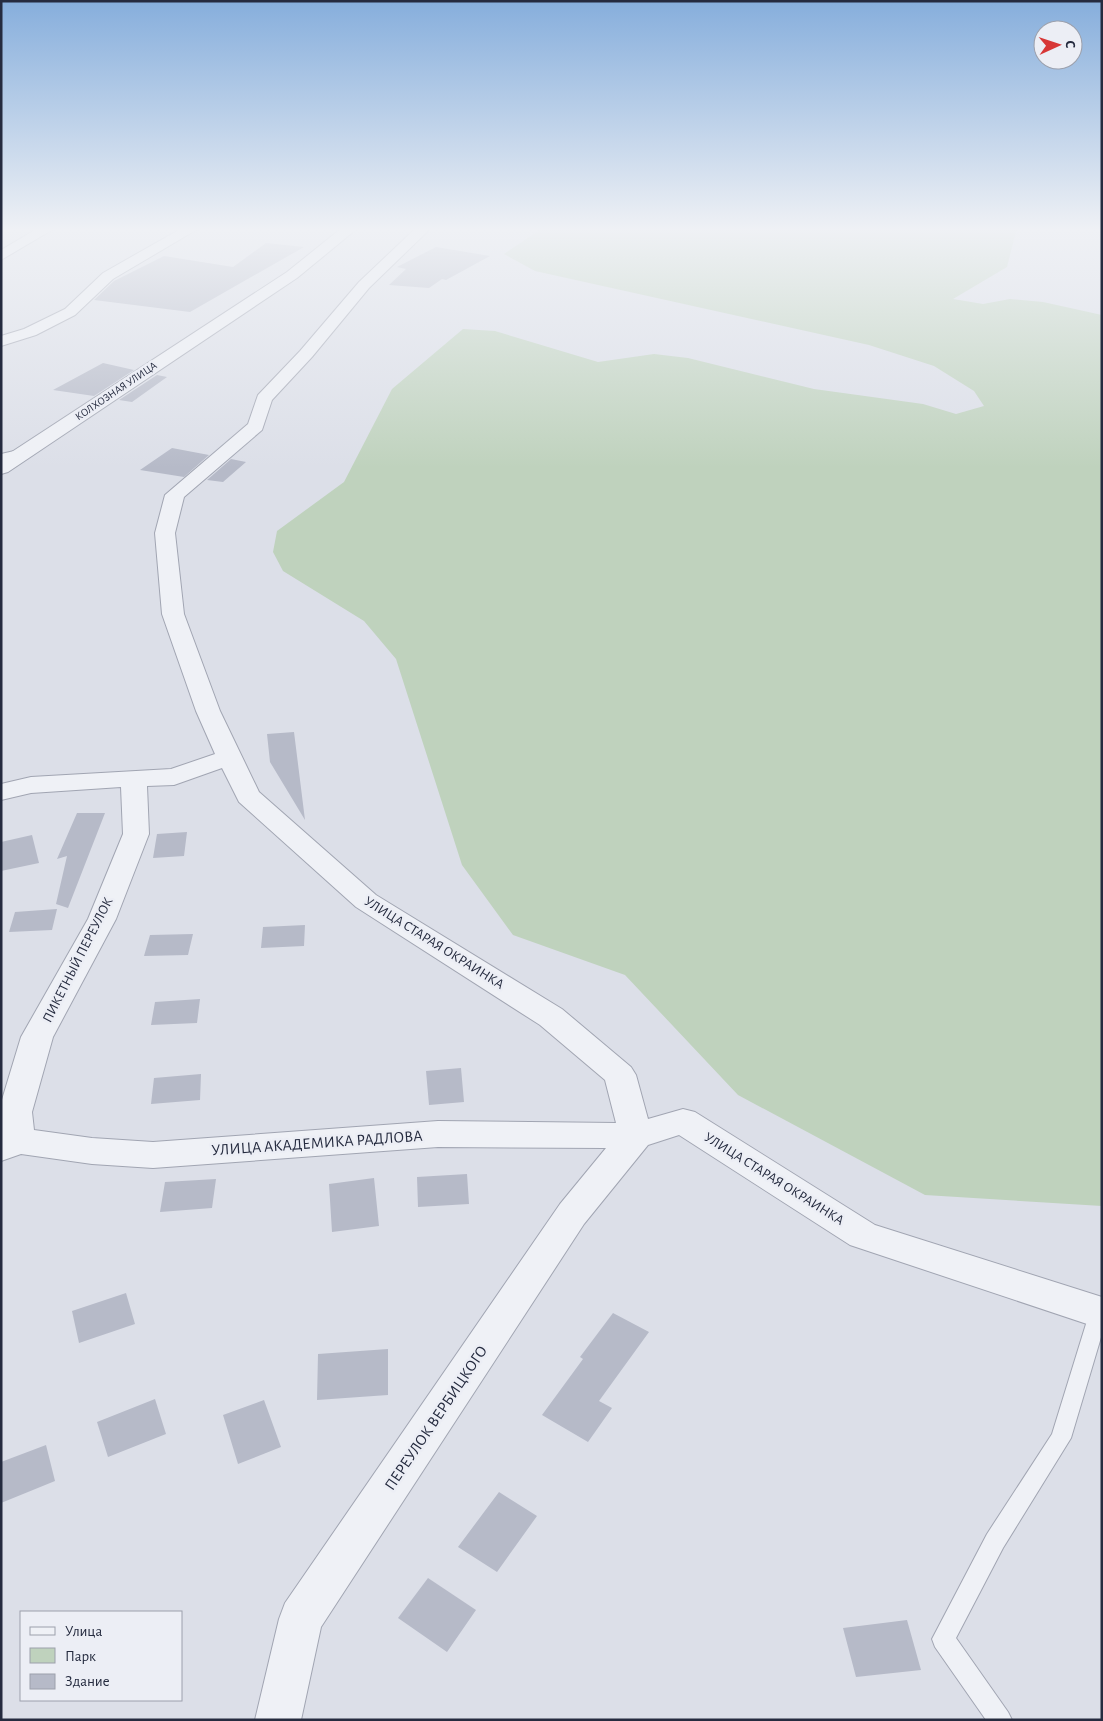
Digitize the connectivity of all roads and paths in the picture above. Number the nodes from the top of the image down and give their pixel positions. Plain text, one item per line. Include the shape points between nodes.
1 (75, 307) edge
2 (242, 307) edge
3 (345, 307) edge
4 (1, 341) edge
5 (26, 451) junction
6 (1, 457) edge
7 (1, 468) edge
8 (230, 757) junction
9 (134, 778) junction
10 (1, 792) edge
11 (636, 1136) junction
12 (10, 1145) edge
13 (1100, 1312) edge
14 (278, 1720) edge
15 (1000, 1720) edge

1 - 4 street via 30,332
2 - 5 street, КОЛХОЗНАЯ УЛИЦА
3 - 8 street, УЛИЦА СТАРАЯ ОКРАИНКА via 264,399 256,426 175,495 165,533 173,614 208,711
5 - 6 lane
5 - 7 street, КОЛХОЗНАЯ УЛИЦА
8 - 9 street via 174,777
8 - 11 street, УЛИЦА СТАРАЯ ОКРАИНКА via 248,796 366,901 551,1017 620,1075
9 - 10 street via 32,785
9 - 12 street, ПИКЕТНЫЙ ПЕРЕУЛОК via 136,834 102,919 37,1038 15,1112
11 - 12 street, УЛИЦА АКАДЕМИКА РАДЛОВА via 438,1134 153,1154
11 - 13 street, УЛИЦА СТАРАЯ ОКРАИНКА via 683,1121 863,1235
11 - 14 street, ПЕРЕУЛОК ВЕРБИЦКОГО via 572,1214 301,1619
13 - 15 lane via 1061,1438 995,1541 944,1639

